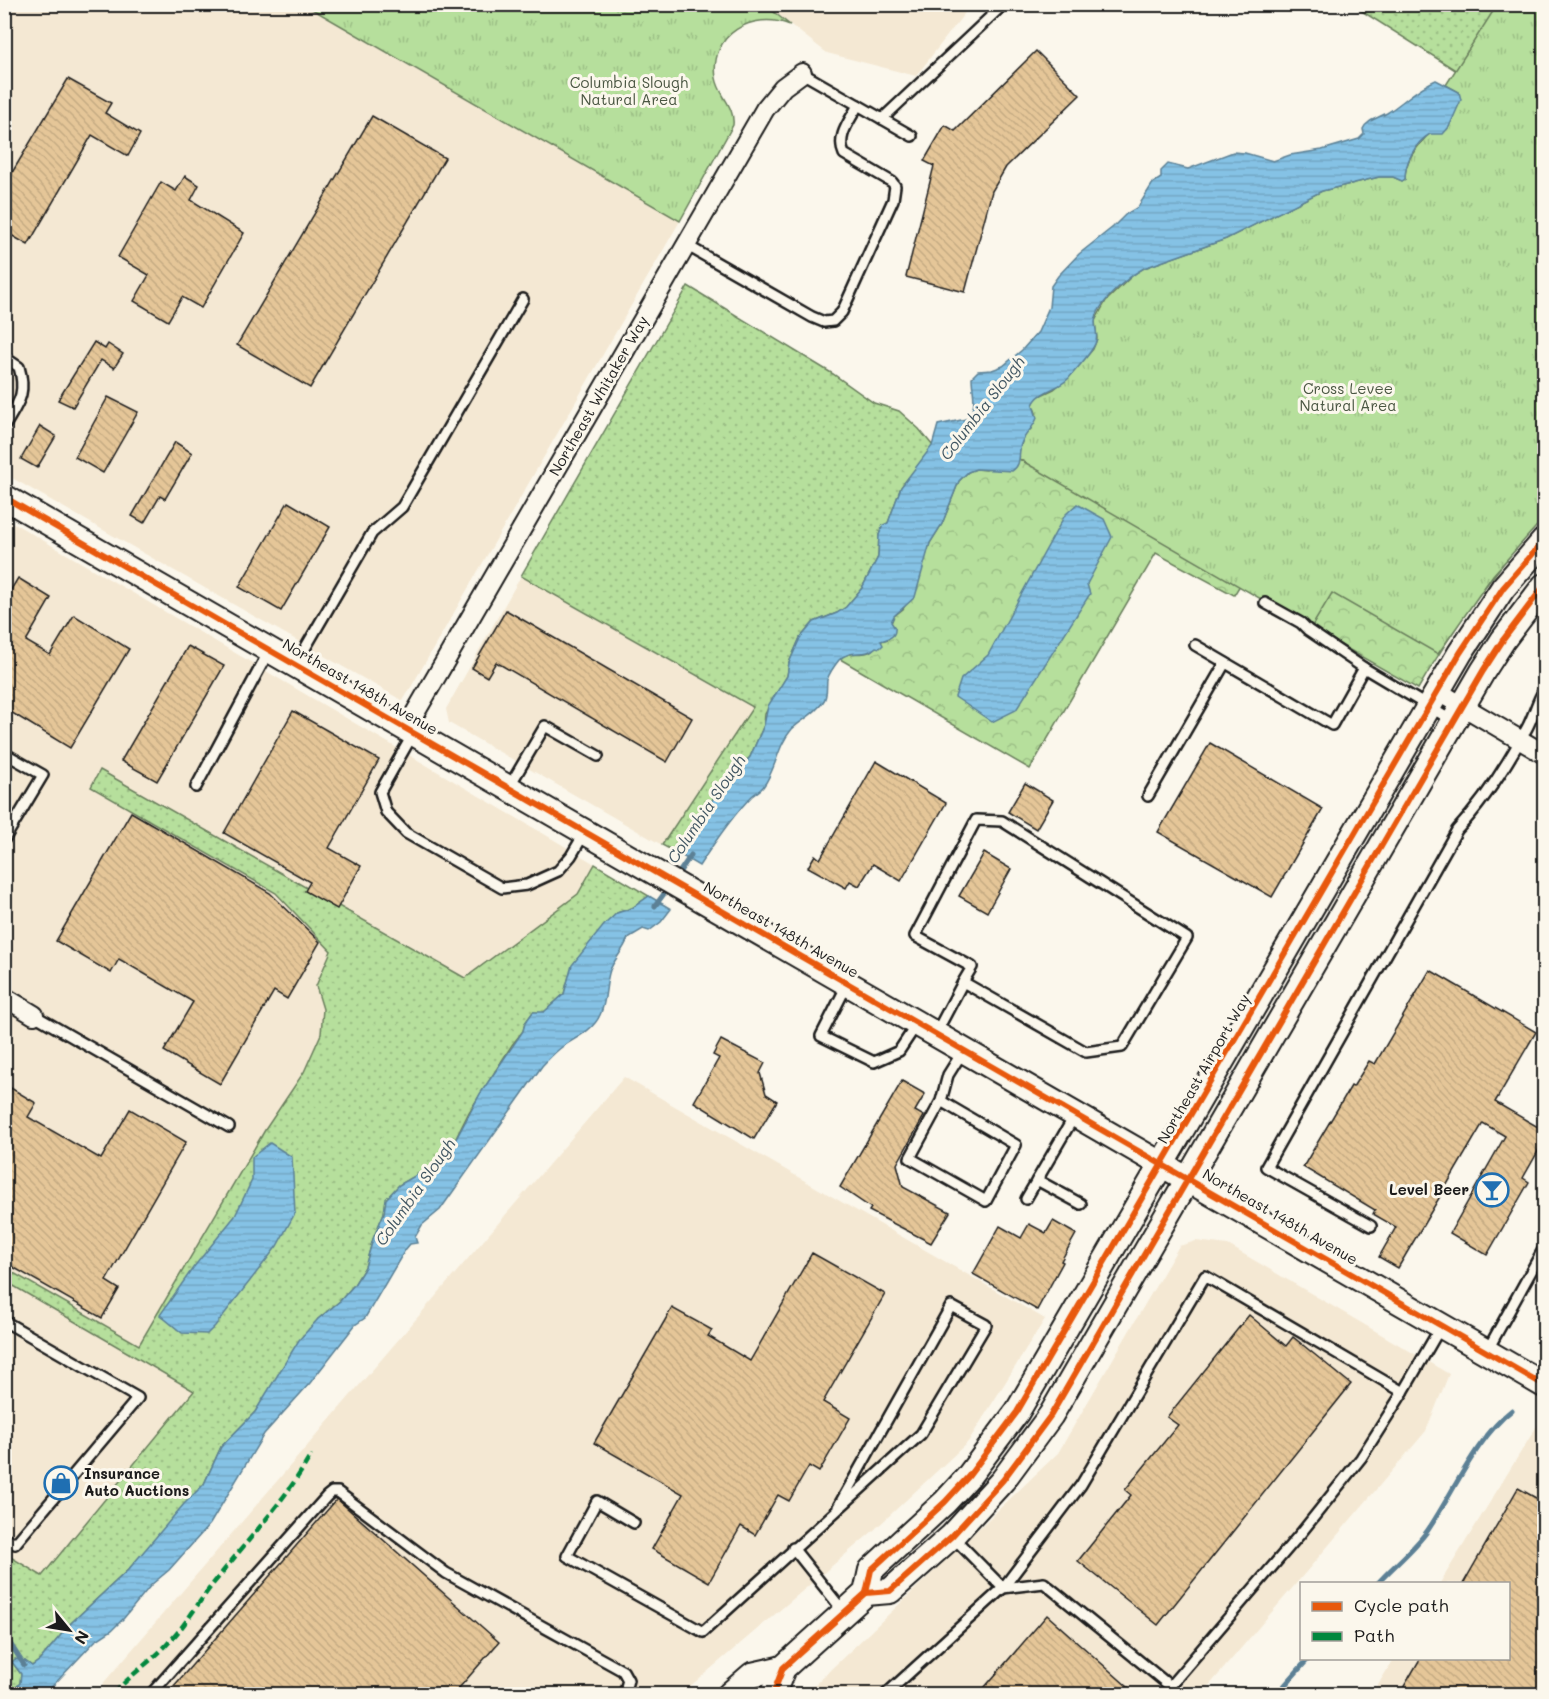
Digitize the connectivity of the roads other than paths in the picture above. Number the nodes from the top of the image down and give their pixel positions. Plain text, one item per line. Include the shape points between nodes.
1 (1004, 4) edge
2 (802, 73) joint
3 (858, 105) junction
4 (882, 119) junction
5 (912, 136) dead end
6 (686, 245) junction
7 (523, 299) dead end
8 (4, 357) edge
9 (4, 428) edge
10 (4, 497) edge
11 (1545, 541) edge
12 (1545, 586) edge
13 (1265, 603) dead end
14 (1195, 645) dead end
15 (270, 649) junction
16 (1226, 663) junction
17 (296, 664) junction
18 (1364, 668) junction
19 (1545, 690) edge
20 (1433, 698) junction
21 (1458, 713) junction
22 (410, 730) junction
23 (1520, 740) junction
24 (4, 753) edge
25 (1545, 754) edge
26 (598, 756) dead end
27 (196, 787) dead end
28 (509, 788) junction
29 (1148, 796) dead end
30 (585, 832) junction
31 (4, 840) edge
32 (963, 982) junction
33 (848, 983) junction
34 (4, 998) edge
35 (34, 1015) joint
36 (927, 1027) junction
37 (964, 1049) junction
38 (941, 1101) junction
39 (1076, 1113) junction
40 (229, 1126) dead end
41 (1163, 1164) junction
42 (1189, 1178) junction
43 (1037, 1180) junction
44 (1026, 1199) dead end
45 (1081, 1204) dead end
46 (1371, 1226) dead end
47 (1545, 1248) edge
48 (4, 1321) edge
49 (1442, 1325) junction
50 (1487, 1351) junction
51 (1545, 1385) edge
52 (1403, 1392) junction
53 (838, 1507) junction
54 (634, 1522) dead end
55 (952, 1536) junction
56 (4, 1537) edge
57 (793, 1548) junction
58 (1003, 1588) junction
59 (866, 1593) junction
60 (845, 1612) junction
61 (783, 1668) junction
62 (1168, 1690) edge
63 (151, 1695) edge
64 (624, 1695) edge
65 (730, 1695) edge
66 (773, 1695) edge
67 (886, 1695) edge

1 - 4 lane
2 - 3 lane
2 - 6 street, Northeast Whitaker Way via 783,87 765,109
3 - 4 lane
3 - 6 lane via 840,139 844,154 895,186 893,200 842,312 833,321 812,317
4 - 5 lane
6 - 22 street, Northeast Whitaker Way
7 - 17 lane via 402,507 372,533
8 - 9 lane via 19,367 23,382 21,397
10 - 15 main road, Northeast 148th Avenue
11 - 20 main road, Northeast Airport Way via 1503,588
12 - 21 main road via 1503,640
13 - 18 lane via 1300,622
14 - 16 lane
15 - 17 main road, Northeast 148th Avenue
15 - 27 lane
16 - 18 lane via 1332,725
16 - 29 lane
17 - 22 main road, Northeast 148th Avenue
18 - 20 lane
19 - 23 lane
20 - 21 street
20 - 41 main road, Northeast Airport Way
21 - 23 street
21 - 42 main road
22 - 28 main road, Northeast 148th Avenue
22 - 30 lane via 380,792 386,812 406,833 502,888 527,885 558,871
23 - 25 street
23 - 46 lane via 1504,770 1457,831 1266,1167
24 - 31 lane via 43,775
26 - 28 lane via 545,726
28 - 30 main road, Northeast 148th Avenue
30 - 33 main road, Northeast 148th Avenue
32 - 32 lane via 1086,1052 1122,1047 1187,938 1002,821 976,820 915,936 972,967
32 - 36 lane
33 - 36 main road, Northeast 148th Avenue
33 - 36 lane via 821,1036 874,1062 899,1051
34 - 35 street
35 - 40 lane
36 - 37 main road, Northeast 148th Avenue
37 - 38 lane via 948,1075
37 - 39 main road, Northeast 148th Avenue
38 - 38 lane via 910,1158 986,1201 1016,1144
39 - 41 main road, Northeast 148th Avenue
39 - 43 lane
41 - 42 main road, Northeast 148th Avenue
41 - 59 main road, Northeast Airport Way via 1017,1412 945,1502 871,1570
42 - 49 main road, Northeast 148th Avenue
42 - 55 main road via 1051,1415 1003,1480
43 - 44 lane
43 - 45 lane
47 - 50 lane
48 - 56 lane via 138,1398 15,1544
49 - 50 main road, Northeast 148th Avenue
49 - 52 lane
50 - 51 main road, Northeast 148th Avenue
52 - 58 lane via 1205,1276 1081,1485
52 - 62 lane via 1361,1458
53 - 53 lane via 921,1434 986,1325 951,1306
53 - 57 lane
54 - 57 lane via 597,1501 567,1556 703,1632
55 - 58 lane
55 - 59 main road via 890,1592
57 - 60 lane
58 - 62 lane via 1044,1583
58 - 67 lane
59 - 60 main road, Northeast Airport Way
60 - 61 main road, Northeast Airport Way
61 - 65 main road, Northeast Airport Way via 752,1675
61 - 66 main road, Northeast Airport Way
63 - 64 lane via 327,1496 338,1492 446,1573 623,1671 628,1680

